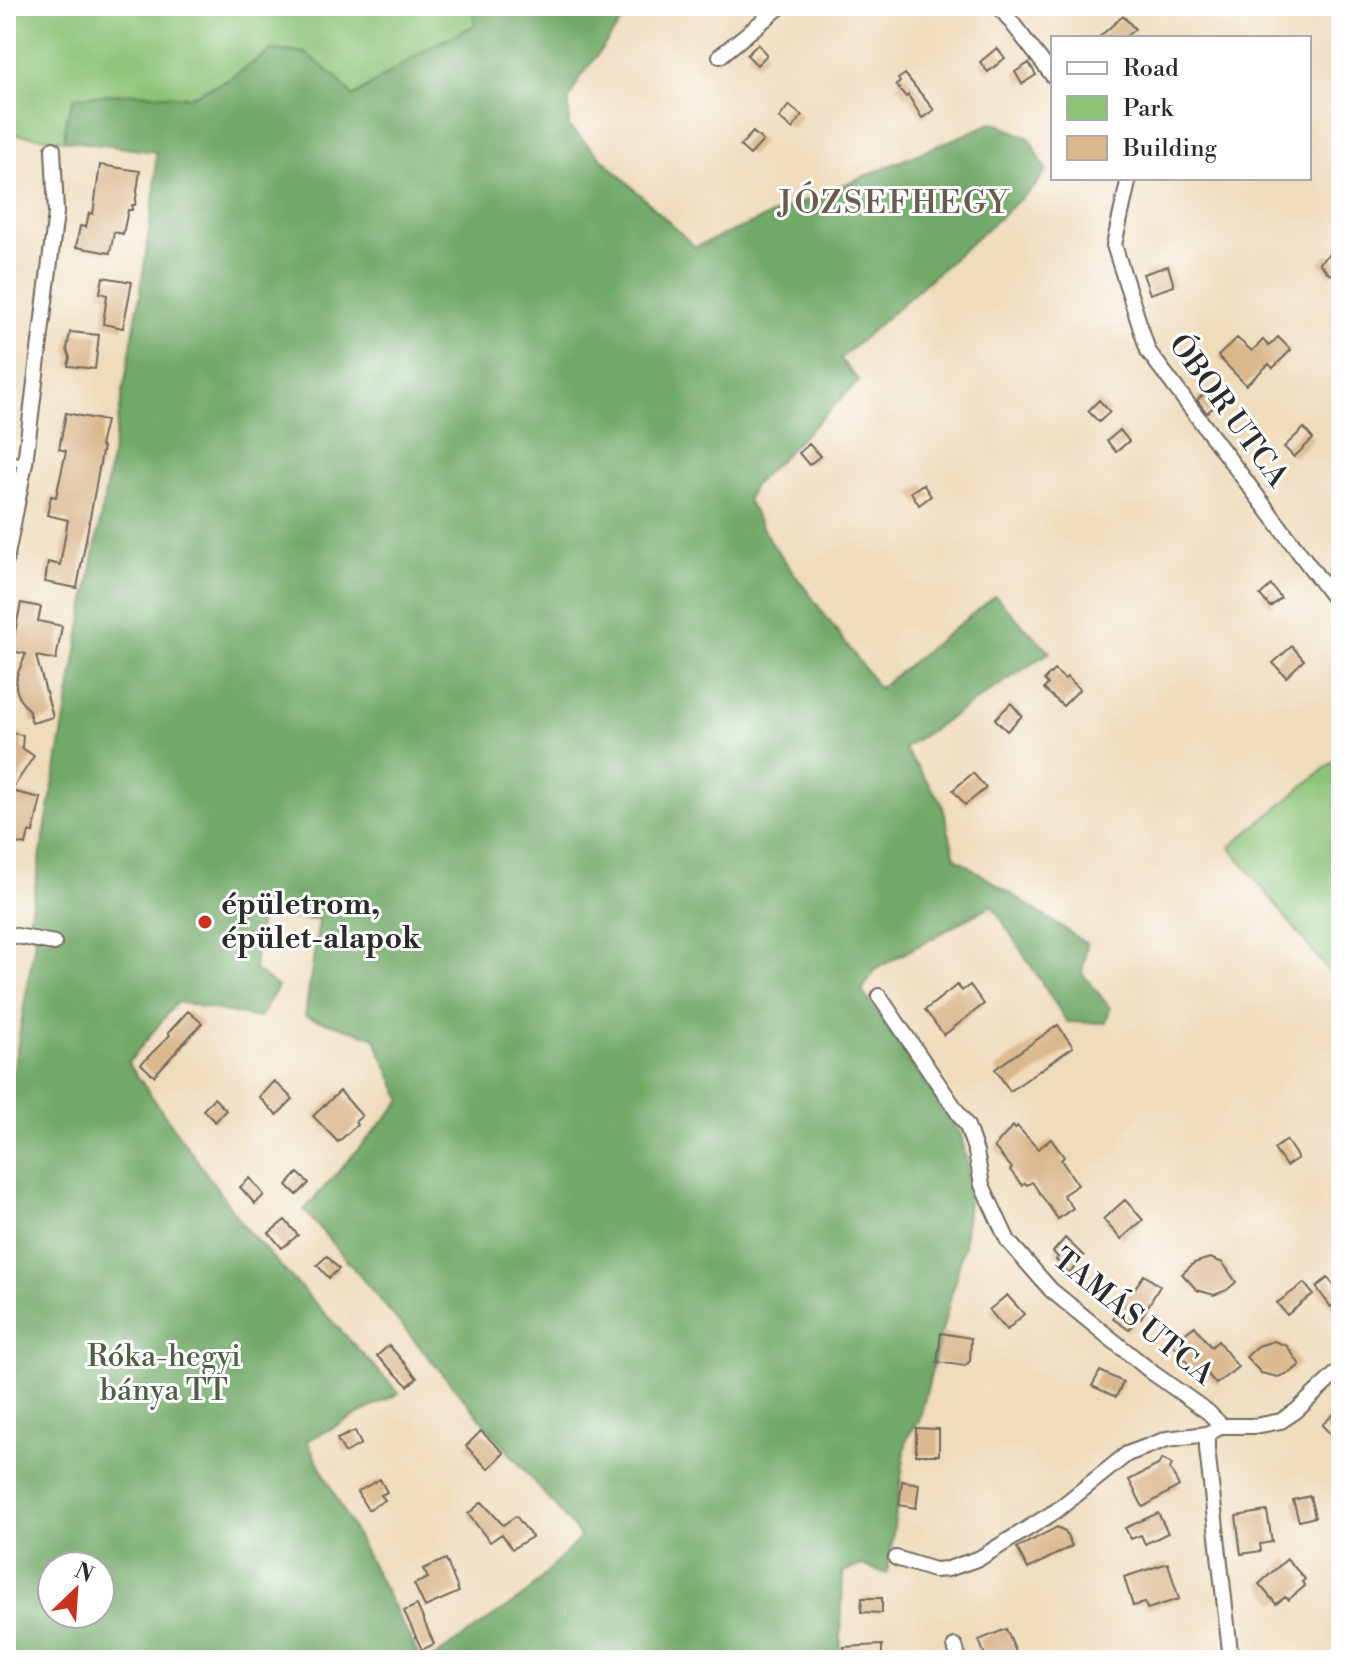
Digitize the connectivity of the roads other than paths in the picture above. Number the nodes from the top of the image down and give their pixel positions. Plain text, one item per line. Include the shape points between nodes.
1 (781, 6) edge
2 (999, 6) edge
3 (720, 56) dead end
4 (1051, 73) edge
5 (53, 149) dead end
6 (1129, 180) edge
7 (6, 459) edge
8 (25, 463) junction
9 (6, 560) edge
10 (1341, 608) edge
11 (6, 934) edge
12 (54, 943) dead end
13 (879, 996) dead end
14 (1341, 1369) edge
15 (1222, 1426) junction
16 (1207, 1434) junction
17 (896, 1558) dead end
18 (1231, 1660) edge

1 - 3 street
2 - 4 street
5 - 8 street via 56,213
6 - 10 street, ÓBOR UTCA via 1114,245 1148,351
7 - 8 lane
8 - 9 street
11 - 12 street
13 - 15 street, TAMÁS UTCA via 967,1126 982,1185 1008,1241 1051,1290
14 - 15 street, TAMÁS UTCA via 1281,1421
15 - 16 street, TAMÁS UTCA
16 - 17 street, TAMÁS UTCA via 1167,1439 1127,1454 1056,1511 980,1558 934,1570
16 - 18 street

